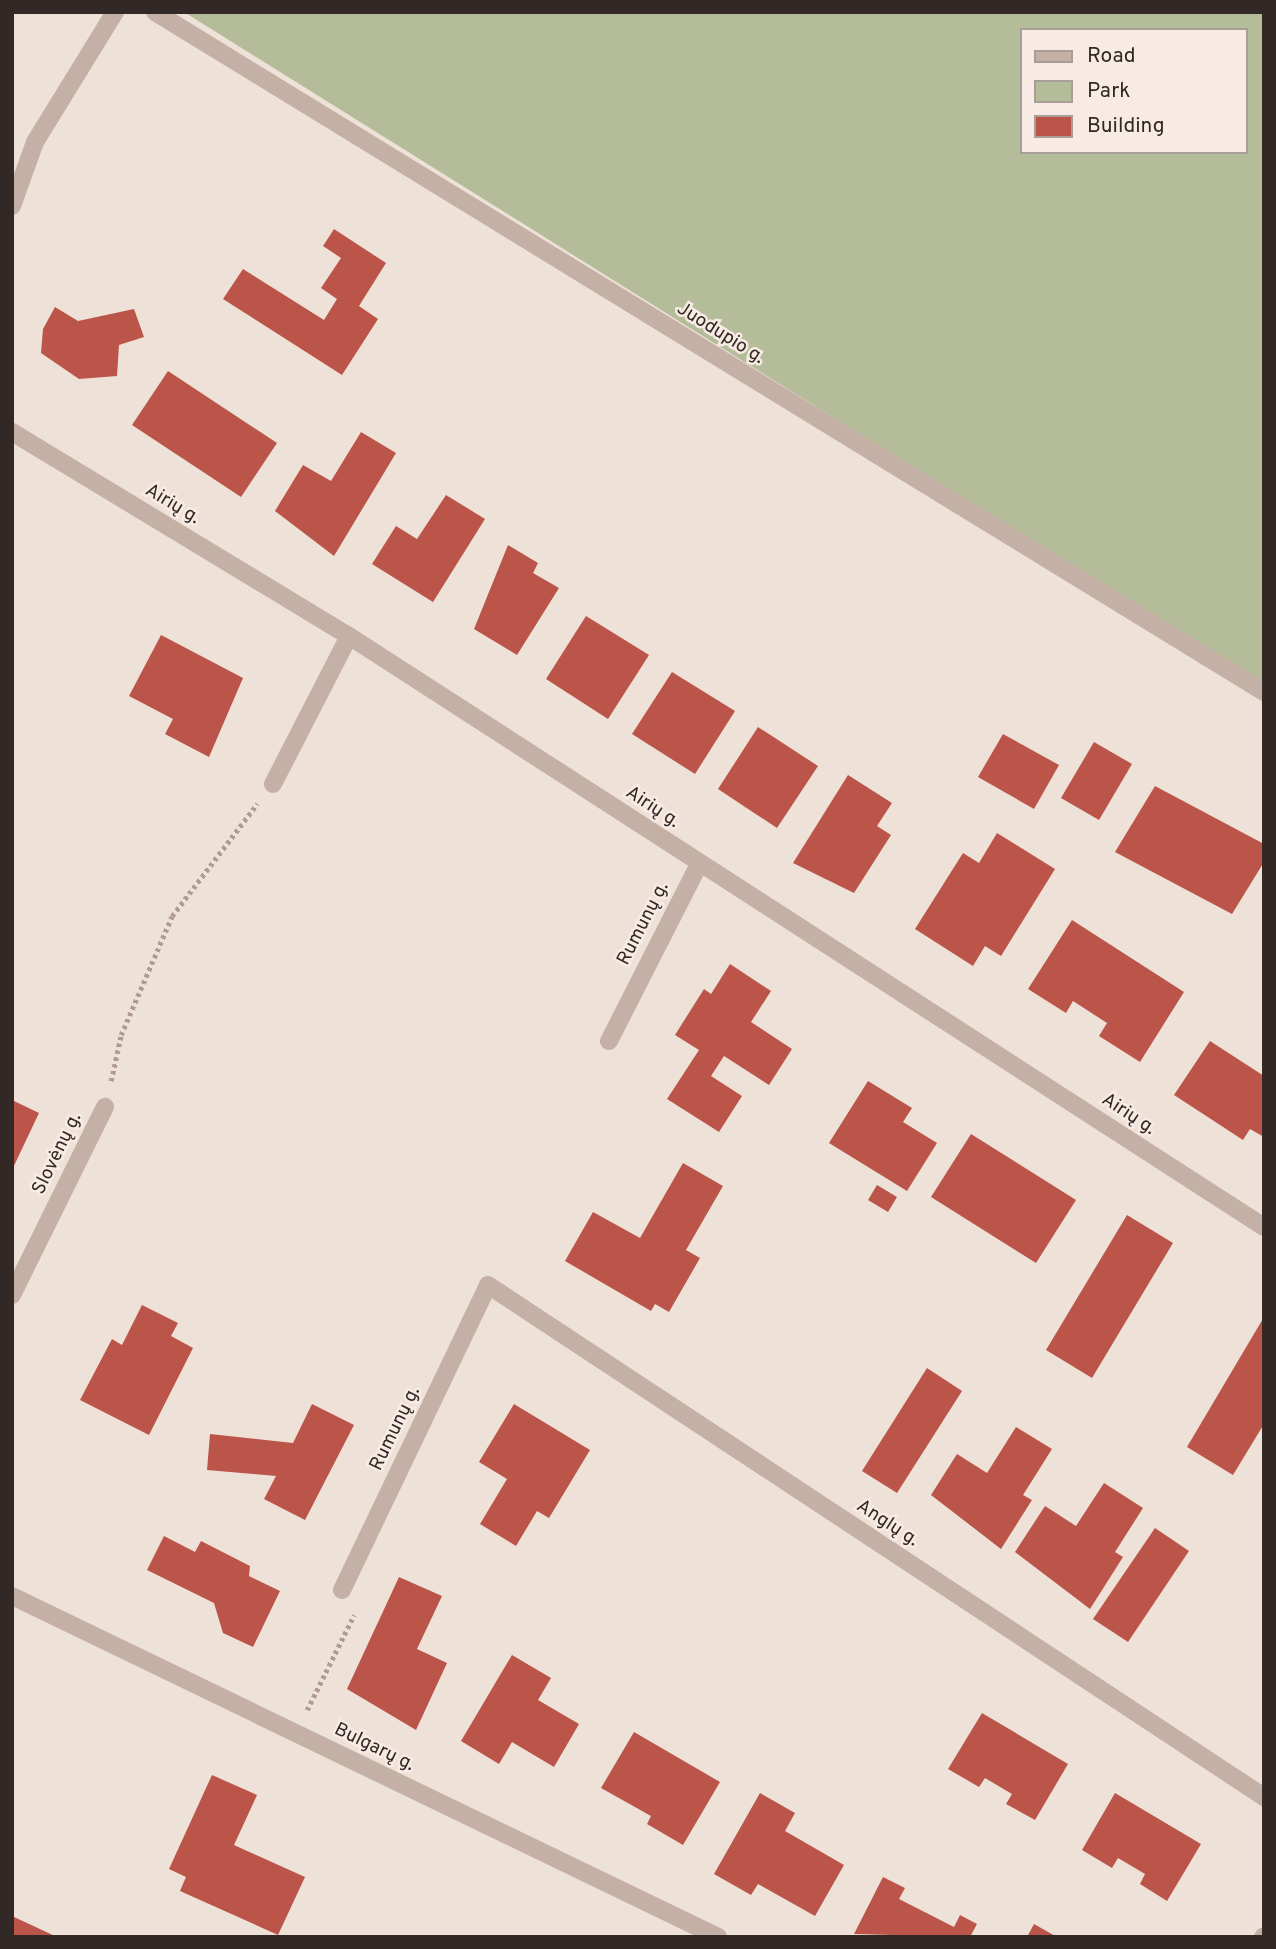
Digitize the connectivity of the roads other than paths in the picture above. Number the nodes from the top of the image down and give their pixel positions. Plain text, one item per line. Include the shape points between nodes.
1 (115, 12) edge
2 (155, 12) edge
3 (12, 206) edge
4 (12, 432) edge
5 (349, 636) junction
6 (1264, 692) edge
7 (273, 784) road end
8 (698, 864) junction
9 (609, 1041) dead end
10 (105, 1107) road end
11 (1264, 1227) edge
12 (488, 1285) joint
13 (12, 1295) edge
14 (342, 1590) road end
15 (12, 1596) edge
16 (1264, 1797) edge
17 (718, 1937) edge

1 - 3 street via 35,142
2 - 6 street, Juodupio g.
4 - 5 street, Airių g.
5 - 7 street
5 - 8 street, Airių g.
8 - 9 street, Rumunų g.
8 - 11 street, Airių g.
10 - 13 street, Slovėnų g.
12 - 14 street, Rumunų g.
12 - 16 street, Anglų g.
15 - 17 street, Bulgarų g.

